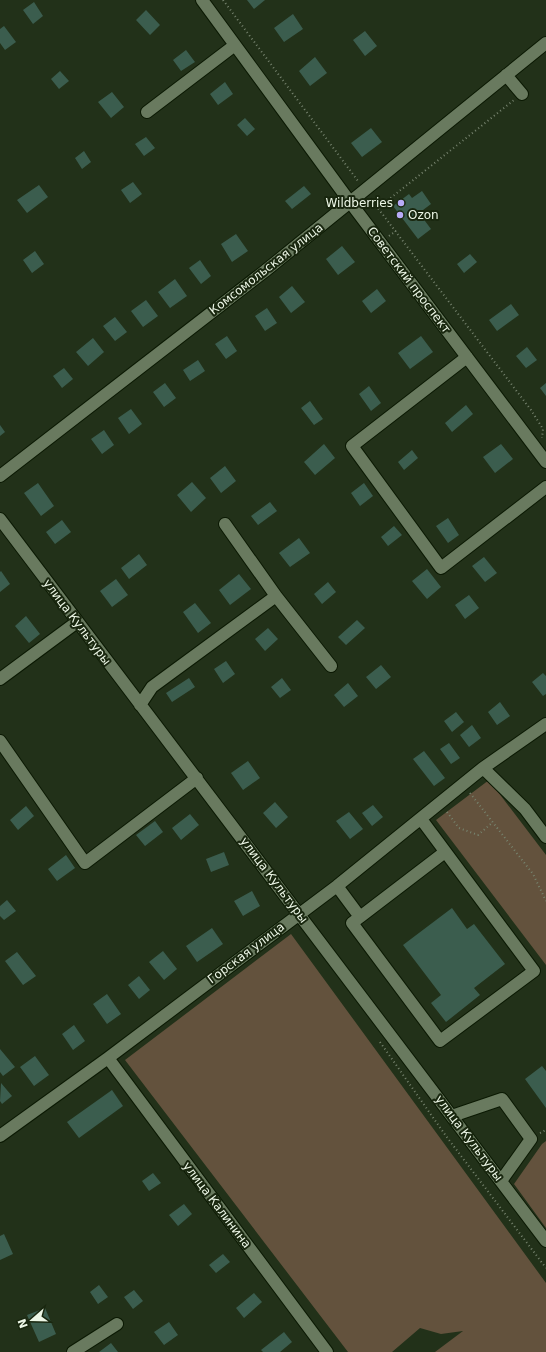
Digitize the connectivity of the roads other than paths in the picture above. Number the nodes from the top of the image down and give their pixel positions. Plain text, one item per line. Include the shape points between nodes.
1 (202, 0) edge
2 (546, 43) edge
3 (236, 45) junction
4 (506, 75) junction
5 (522, 94) road end
6 (147, 112) dead end
7 (350, 202) junction
8 (467, 357) junction
9 (543, 459) edge
10 (0, 476) edge
11 (546, 487) edge
12 (0, 519) edge
13 (225, 524) dead end
14 (276, 596) junction
15 (77, 622) junction
16 (331, 666) dead end
17 (0, 679) edge
18 (140, 705) junction
19 (546, 724) edge
20 (0, 741) edge
21 (483, 768) junction
22 (196, 778) junction
23 (421, 819) junction
24 (546, 837) edge
25 (445, 852) junction
26 (337, 886) junction
27 (299, 914) junction
28 (360, 917) junction
29 (108, 1058) junction
30 (452, 1116) junction
31 (0, 1136) edge
32 (501, 1181) junction
33 (546, 1241) edge
34 (117, 1324) dead end
35 (73, 1352) edge
36 (327, 1352) edge

1 - 3 street, Советский проспект
2 - 4 street, Комсомольская улица
3 - 6 street
3 - 7 street, Советский проспект
4 - 5 street
4 - 7 street, Комсомольская улица
7 - 8 street, Советский проспект
7 - 10 street, Комсомольская улица
8 - 9 street, Советский проспект
8 - 11 street via 352,446 441,568
12 - 15 street, улица Культуры
13 - 14 street
14 - 16 street
14 - 18 street via 152,687
15 - 17 street
15 - 18 street, улица Культуры
18 - 22 street, улица Культуры
19 - 21 street, Горская улица
20 - 22 street via 85,862
21 - 23 street, Горская улица
21 - 24 street via 525,809
22 - 27 street, улица Культуры
23 - 25 street
23 - 26 street, Горская улица
25 - 28 street
25 - 28 street via 534,971 440,1041 352,923
26 - 27 street, Горская улица
26 - 28 street
27 - 29 street, Горская улица
27 - 30 street, улица Культуры
29 - 31 street, Горская улица
29 - 36 street, улица Калинина
30 - 32 street, улица Культуры
30 - 32 street via 502,1099 531,1139
32 - 33 street, улица Культуры
34 - 35 street

